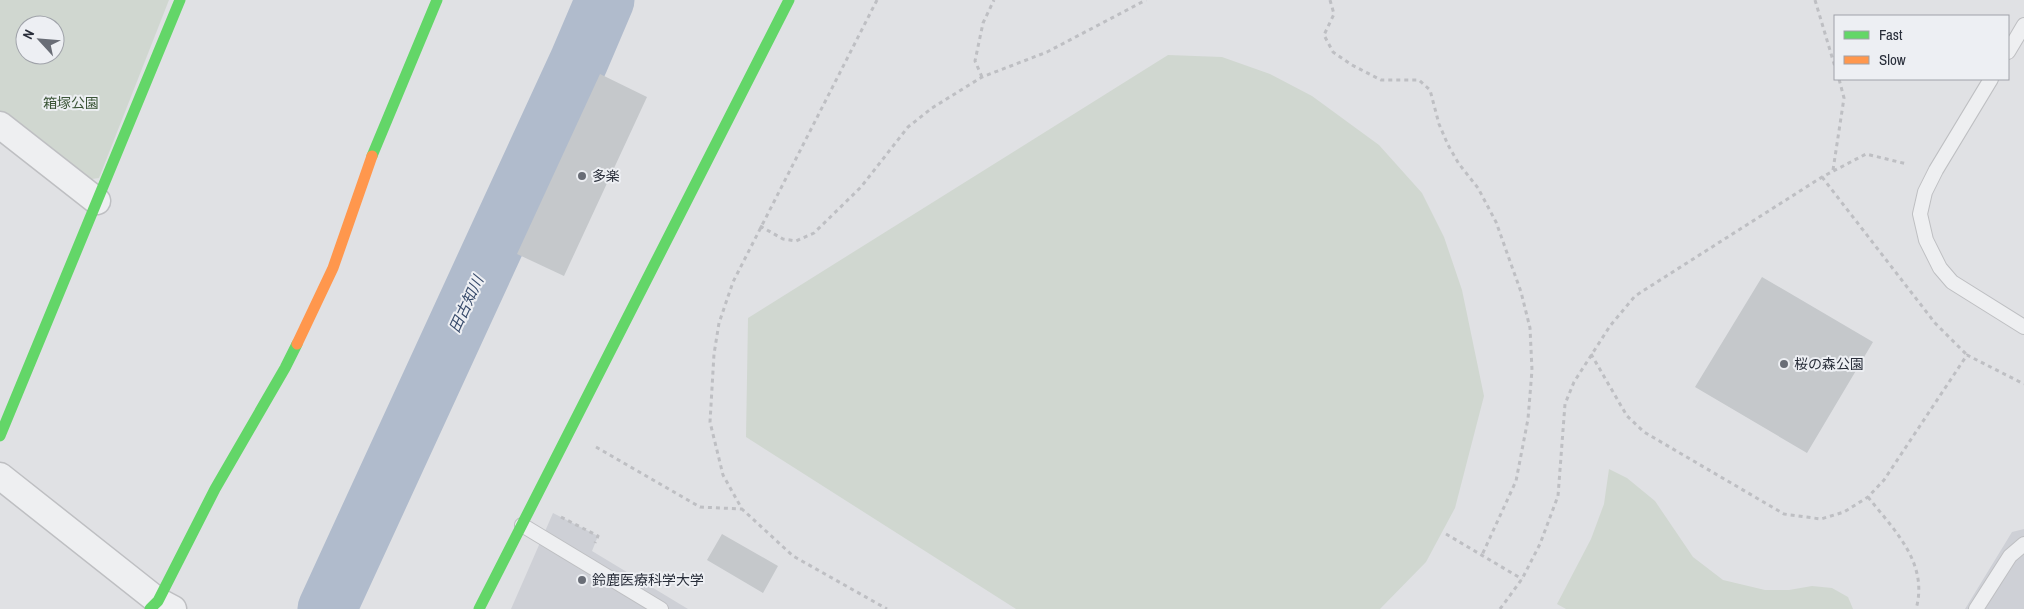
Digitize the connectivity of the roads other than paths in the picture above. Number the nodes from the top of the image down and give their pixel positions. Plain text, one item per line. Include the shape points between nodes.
1 (180, 0) edge
2 (437, 0) edge
3 (789, 0) edge
4 (2024, 25) edge
5 (2009, 50) edge
6 (1990, 80) edge
7 (0, 125) edge
8 (97, 201) junction
9 (2020, 324) edge
10 (0, 436) edge
11 (0, 476) edge
12 (522, 525) junction
13 (2024, 544) edge
14 (160, 606) edge
15 (479, 609) edge
16 (661, 609) edge
17 (1976, 609) edge

1 - 8 street
2 - 14 street via 376,145 333,268 285,368 214,489
3 - 12 street
4 - 5 lane
6 - 9 lane via 1924,192 1920,214 1926,240 1940,268 1952,282
7 - 8 street
8 - 10 street
11 - 14 street
12 - 15 street
12 - 16 lane
13 - 17 lane via 2010,556

